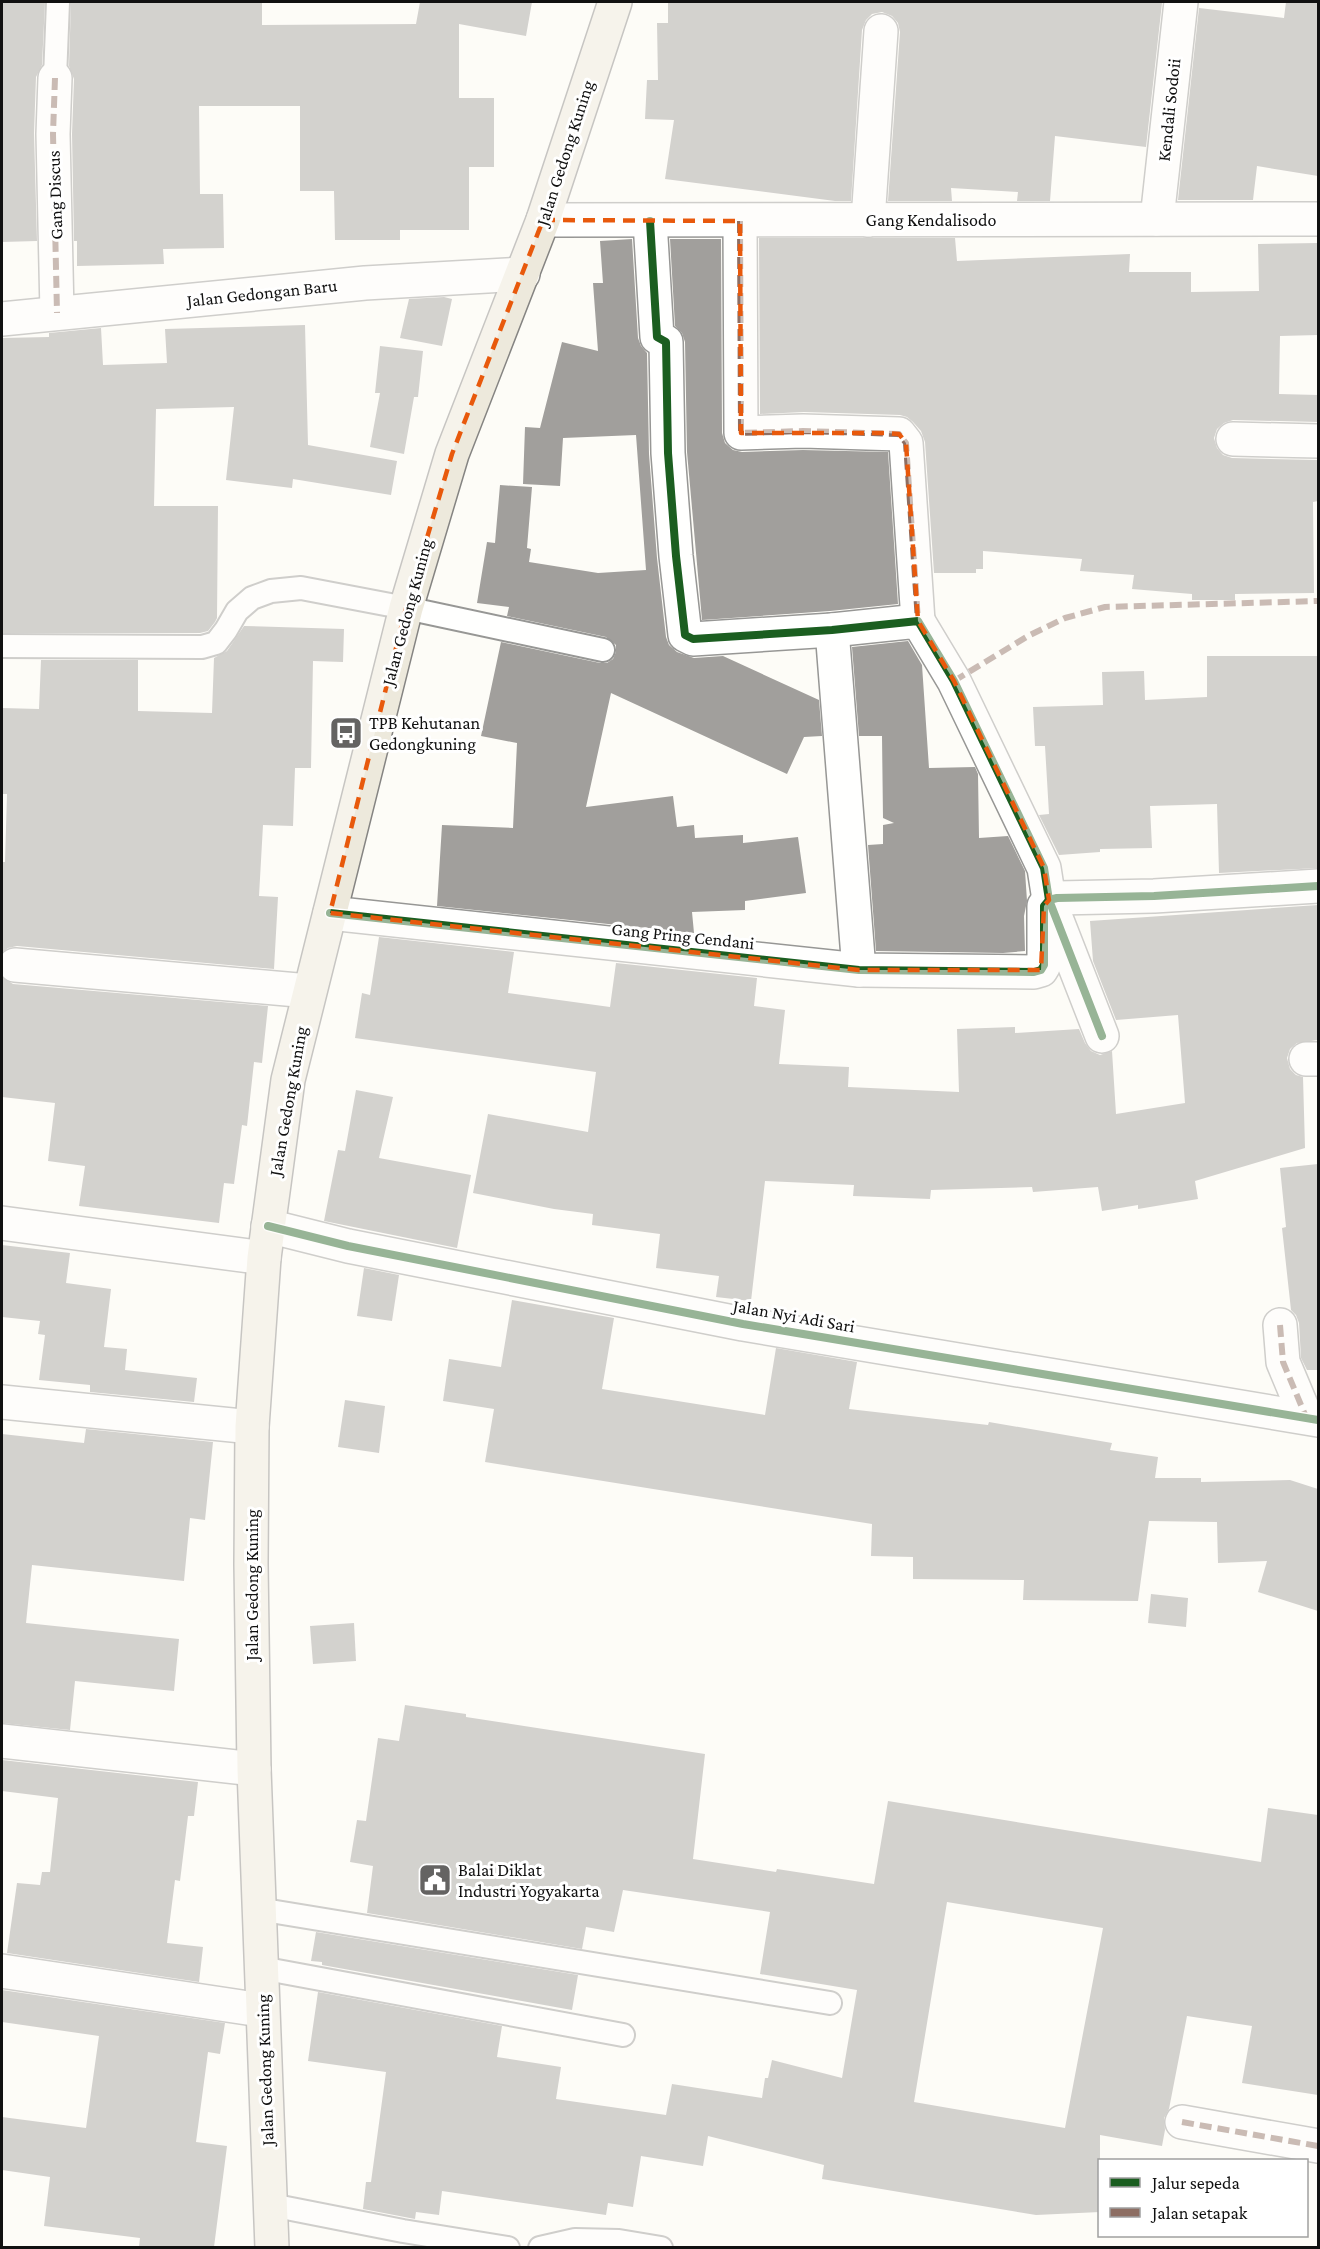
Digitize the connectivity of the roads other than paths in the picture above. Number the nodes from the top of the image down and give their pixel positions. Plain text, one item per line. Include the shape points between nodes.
1 (58, 2) edge
2 (615, 2) edge
3 (1181, 2) edge
4 (881, 31) dead end
5 (55, 78) joint
6 (1157, 219) junction
7 (1318, 219) edge
8 (543, 220) junction
9 (868, 220) junction
10 (650, 221) junction
11 (740, 221) junction
12 (523, 274) junction
13 (57, 313) junction
14 (2, 319) edge
15 (1233, 439) dead end
16 (1318, 441) edge
17 (406, 608) junction
18 (918, 621) junction
19 (832, 630) junction
20 (2, 646) edge
21 (603, 650) dead end
22 (1318, 886) edge
23 (1049, 900) junction
24 (330, 912) junction
25 (15, 966) dead end
26 (859, 970) junction
27 (309, 991) junction
28 (1102, 1036) dead end
29 (2, 1223) edge
30 (266, 1242) junction
31 (1280, 1325) dead end
32 (2, 1402) edge
33 (1312, 1419) edge
34 (252, 1426) junction
35 (2, 1741) edge
36 (254, 1769) junction
37 (258, 1909) junction
38 (261, 1968) junction
39 (2, 1971) edge
40 (831, 2003) dead end
41 (261, 2010) junction
42 (622, 2035) dead end
43 (1182, 2122) dead end
44 (1318, 2146) edge
45 (271, 2205) junction
46 (402, 2240) edge
47 (272, 2247) edge
48 (508, 2247) edge
49 (540, 2247) edge
50 (661, 2247) edge

1 - 5 lane
2 - 8 main road, Jalan Gedong Kuning
3 - 6 street, Kendali Sodoii
4 - 9 street
5 - 13 street, Gang Discus
6 - 7 street, Gang Kendalisodo
6 - 9 street, Gang Kendalisodo
8 - 10 street, Gang Kendalisodo
8 - 12 main road, Jalan Gedong Kuning
9 - 11 street, Gang Kendalisodo
10 - 11 street, Gang Kendalisodo
10 - 19 street via 657,337 666,342 668,453 685,634 693,639
11 - 18 street via 741,434 899,434 906,443
12 - 13 street, Jalan Gedongan Baru via 365,283
12 - 17 main road, Jalan Gedong Kuning via 452,454
13 - 14 street, Jalan Gedongan Baru
15 - 16 street
17 - 20 lane via 301,588 271,591 252,598 237,611 216,643 202,647
17 - 21 lane
17 - 24 main road, Jalan Gedong Kuning
18 - 19 street
18 - 23 street via 954,681 1024,823 1044,868
19 - 26 street
22 - 23 street
23 - 26 street, Gang Pring Cendani via 1044,906 1041,970
23 - 28 street
24 - 26 street, Gang Pring Cendani
24 - 27 main road, Jalan Gedong Kuning
25 - 27 street
27 - 30 main road, Jalan Gedong Kuning via 288,1080
29 - 30 street, Jalan Nyi Adi Sari
30 - 33 street, Jalan Nyi Adi Sari via 360,1248 743,1323
30 - 34 main road, Jalan Gedong Kuning
31 - 33 street via 1282,1362
32 - 34 street
34 - 36 main road, Jalan Gedong Kuning
35 - 36 street
36 - 37 main road, Jalan Gedong Kuning
37 - 38 main road, Jalan Gedong Kuning
37 - 40 lane
38 - 41 main road, Jalan Gedong Kuning
38 - 42 lane
39 - 41 street
41 - 45 main road, Jalan Gedong Kuning
43 - 44 street
45 - 46 lane
45 - 47 main road, Jalan Gedong Kuning
46 - 48 lane
49 - 50 lane via 586,2240

